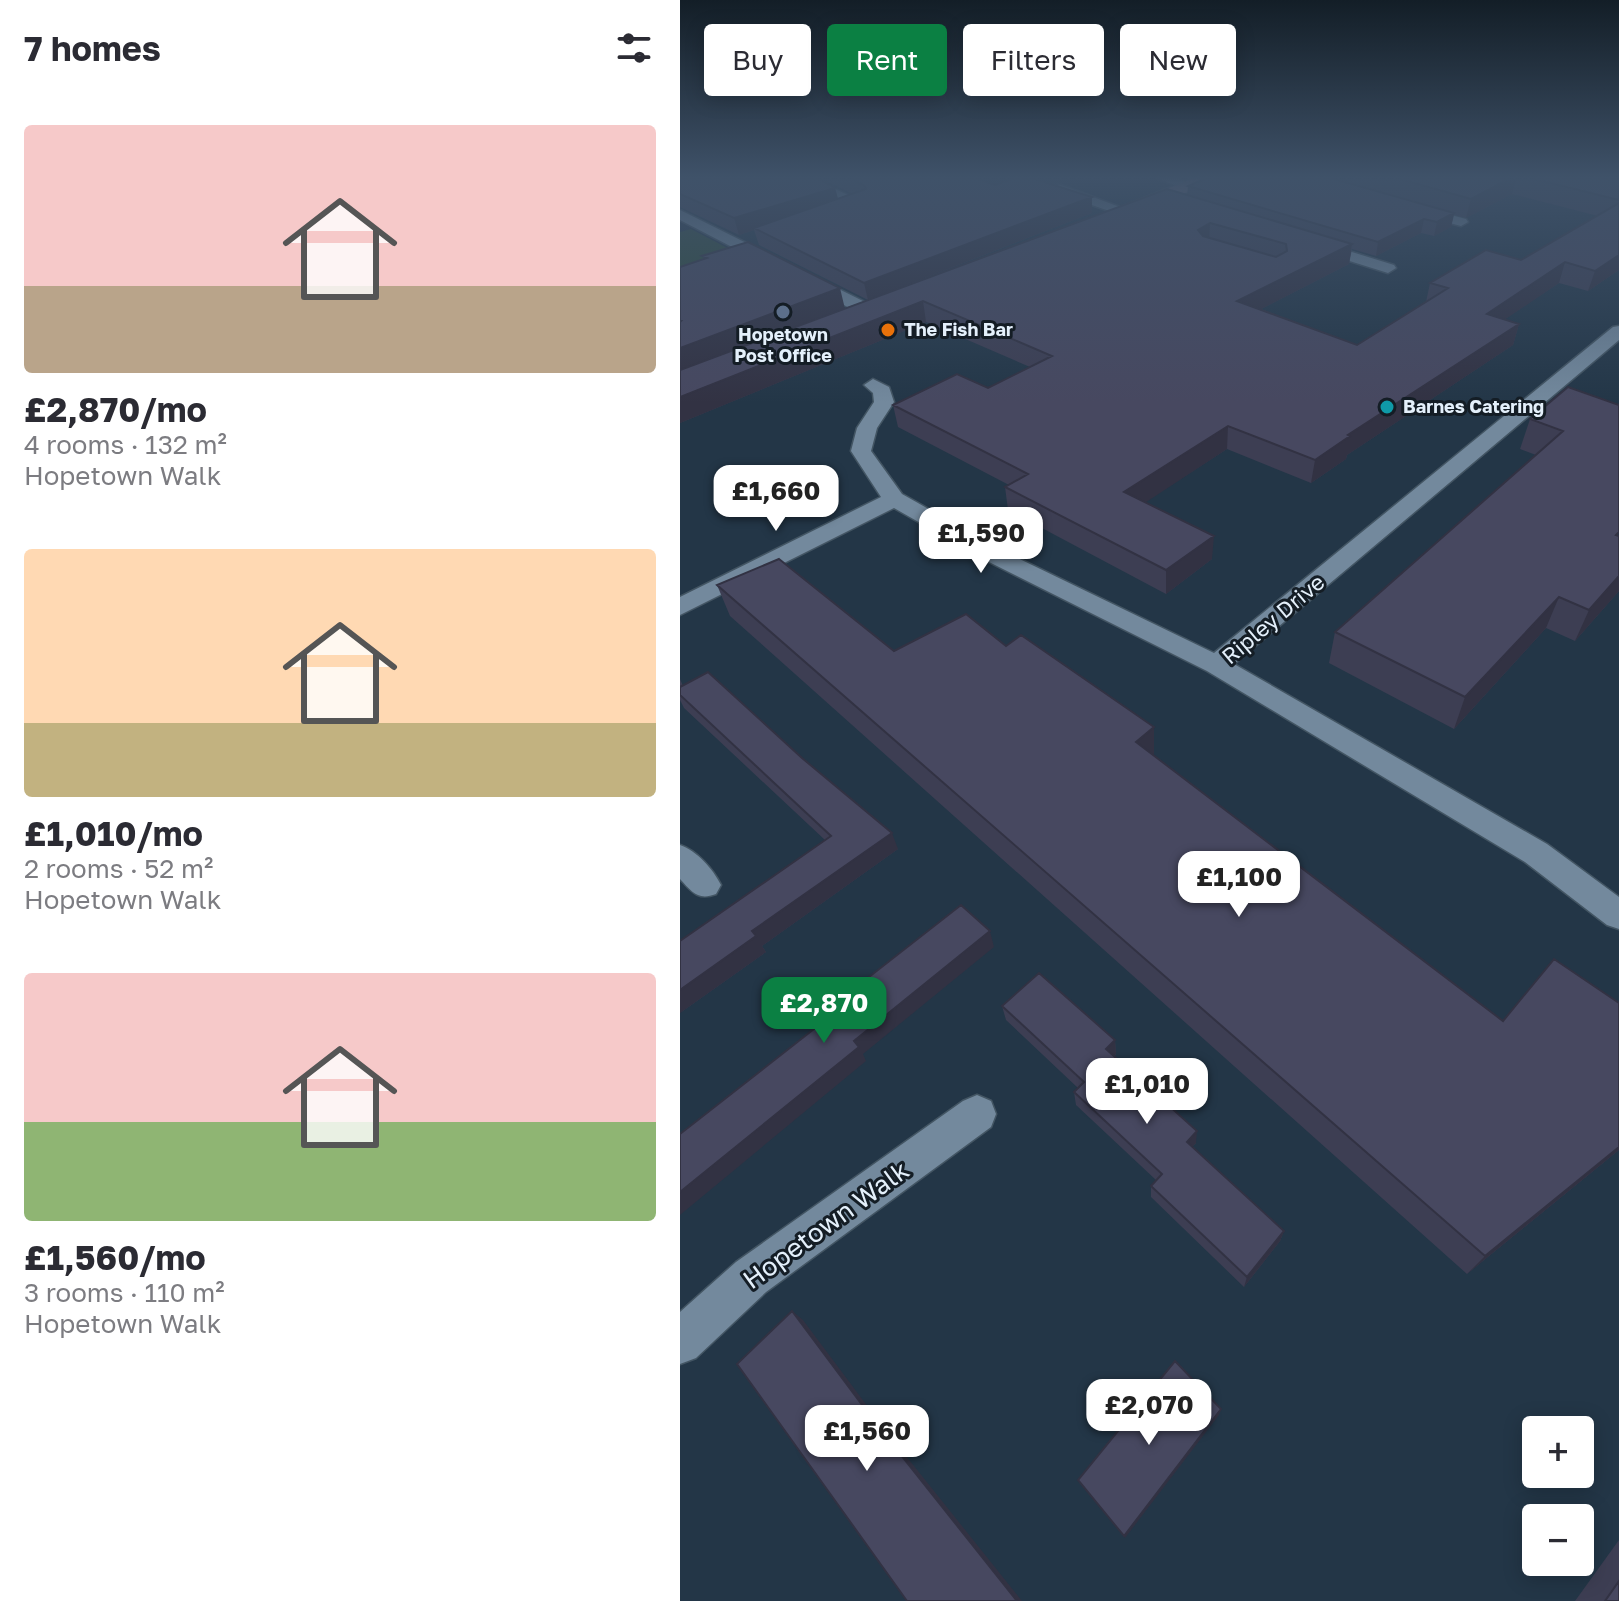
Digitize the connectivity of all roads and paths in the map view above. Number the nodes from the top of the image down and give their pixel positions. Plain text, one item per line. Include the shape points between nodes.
1 (756, 254) edge
2 (1341, 254) edge
3 (1388, 268) dead end
4 (896, 302) edge
5 (871, 312) junction
6 (848, 321) edge
7 (1619, 331) edge
8 (873, 385) dead end
9 (894, 499) junction
10 (823, 510) dead end
11 (844, 525) junction
12 (680, 607) edge
13 (1216, 665) junction
14 (680, 858) edge
15 (705, 885) dead end
16 (1619, 915) edge
17 (977, 1114) dead end
18 (680, 1342) edge

1 - 5 street
2 - 3 street
4 - 5 street
5 - 6 street
7 - 13 street, Ripley Drive
8 - 9 street via 882,391 884,402 867,428 861,451
9 - 11 street
9 - 13 street via 995,556
10 - 11 street
11 - 12 street
13 - 16 street, Ripley Drive via 1536,853
14 - 15 street
17 - 18 street, Hopetown Walk via 751,1277

